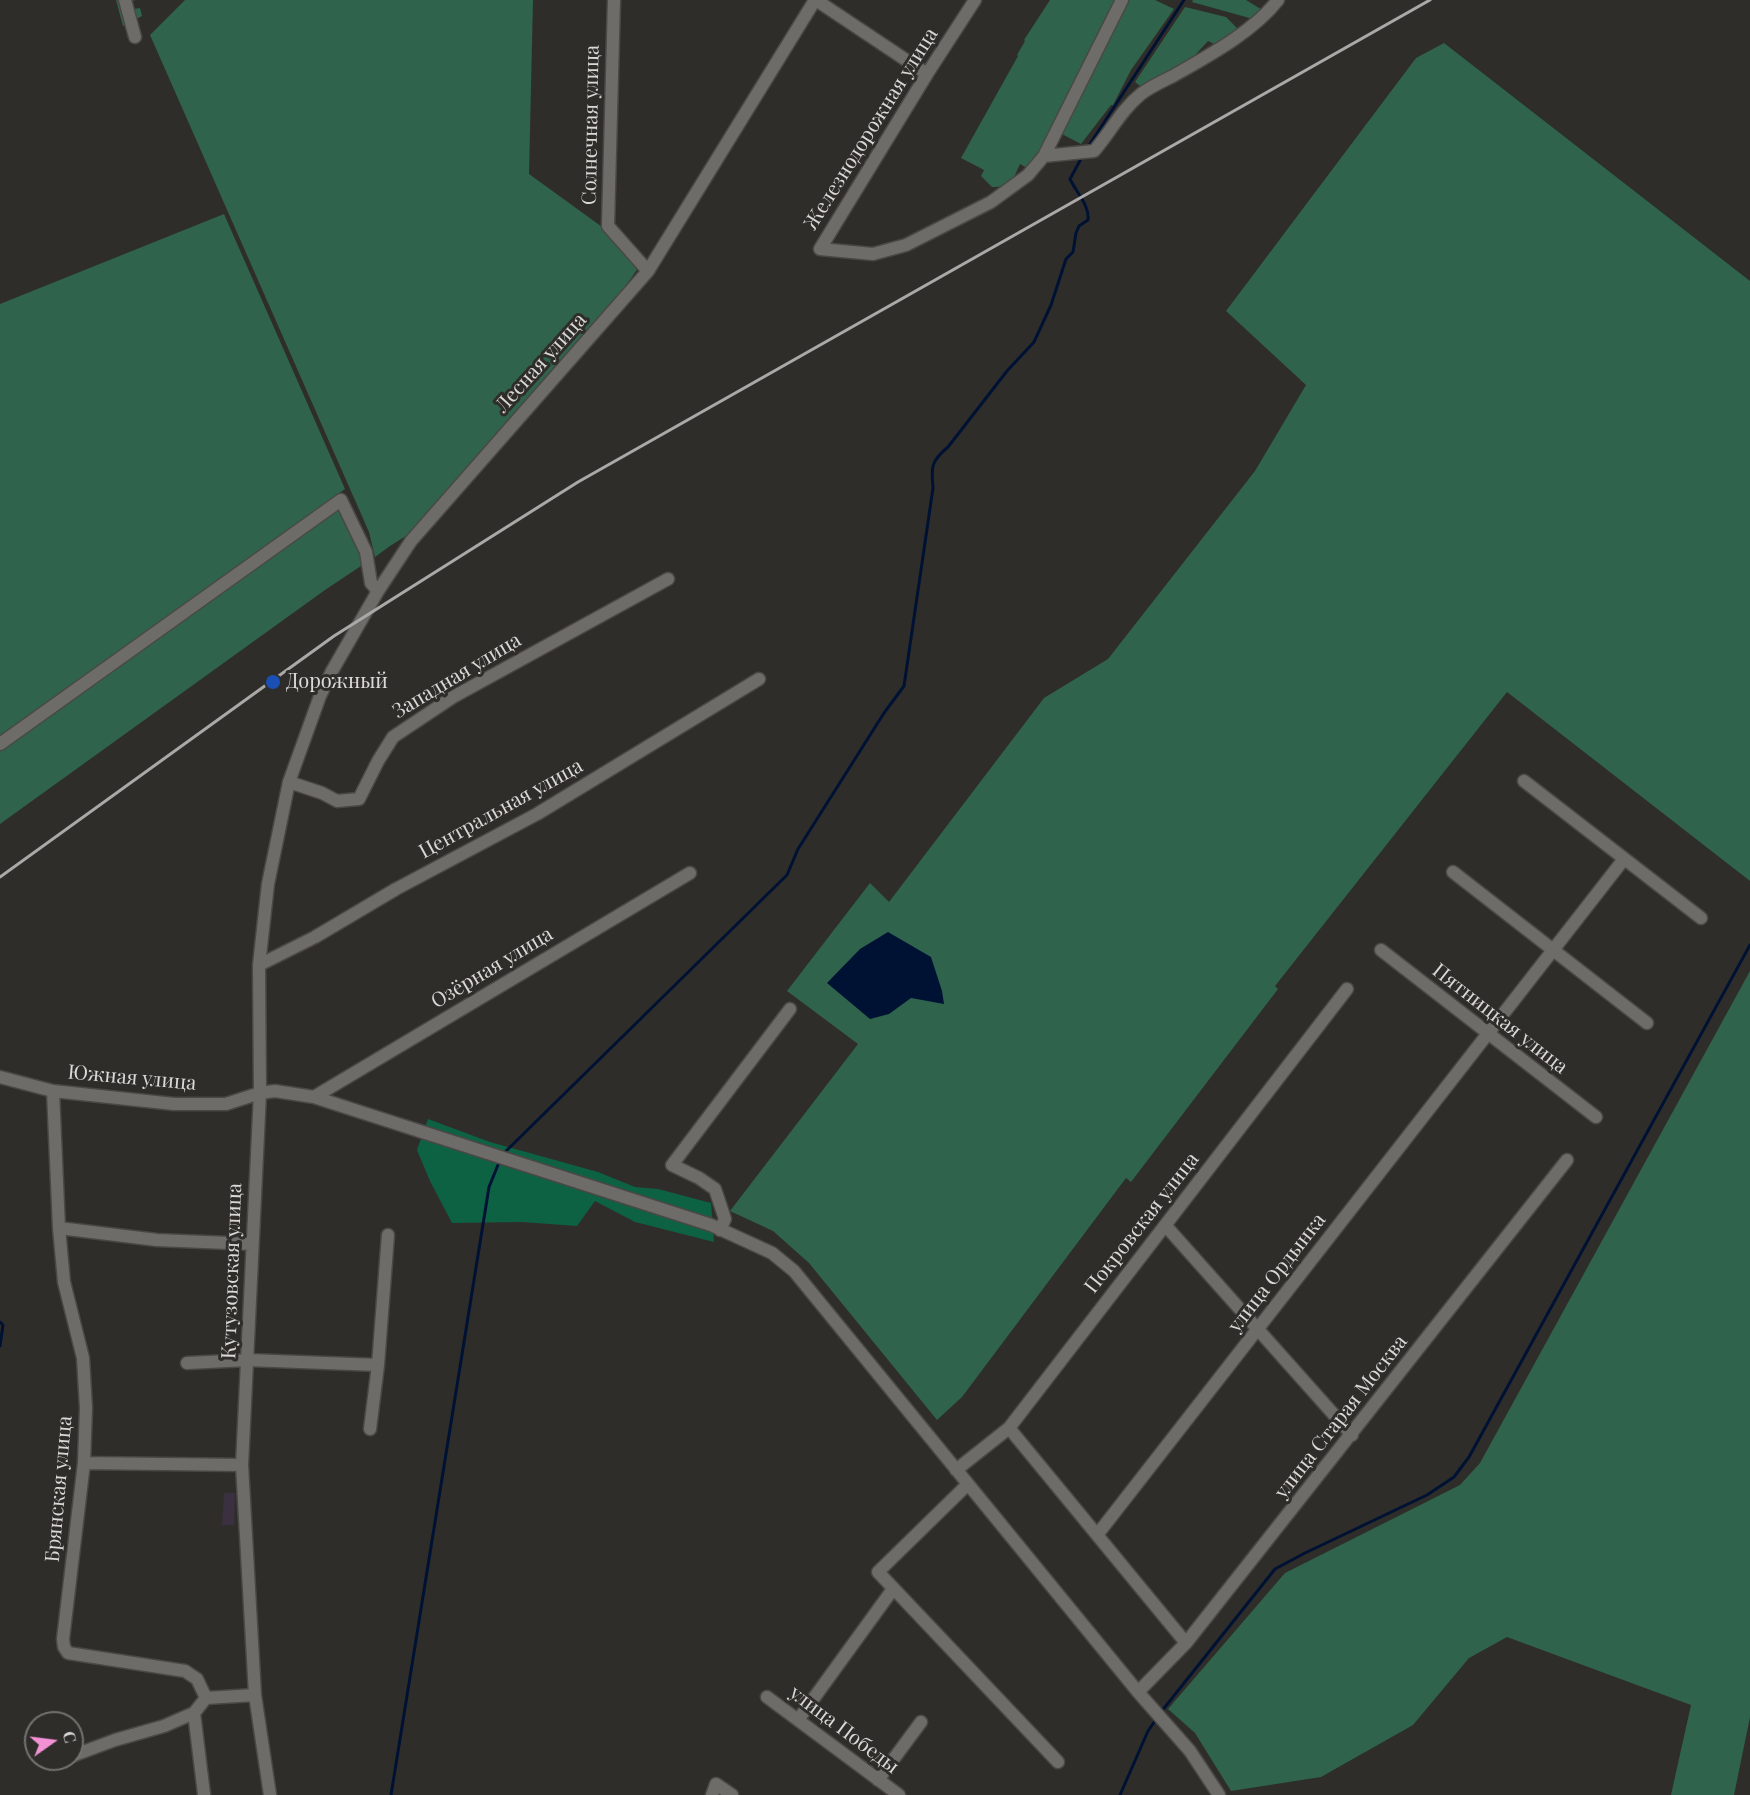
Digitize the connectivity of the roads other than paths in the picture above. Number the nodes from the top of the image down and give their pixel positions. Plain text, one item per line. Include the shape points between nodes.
1 (125, 0) edge
2 (614, 0) edge
3 (815, 0) edge
4 (975, 0) edge
5 (1122, 0) edge
6 (1278, 0) edge
7 (135, 37) dead end
8 (927, 74) junction
9 (1044, 156) junction
10 (648, 272) junction
11 (668, 579) dead end
12 (378, 591) junction
13 (759, 679) dead end
14 (0, 744) edge
15 (301, 752) joint
16 (1524, 781) dead end
17 (289, 782) junction
18 (1624, 859) junction
19 (1453, 872) dead end
20 (690, 873) dead end
21 (1701, 918) dead end
22 (1381, 950) dead end
23 (1554, 950) junction
24 (259, 965) junction
25 (1347, 989) dead end
26 (789, 1009) dead end
27 (1647, 1023) dead end
28 (1488, 1035) junction
29 (0, 1077) edge
30 (53, 1091) junction
31 (260, 1093) junction
32 (314, 1097) junction
33 (1596, 1118) dead end
34 (1568, 1160) dead end
35 (1165, 1224) junction
36 (59, 1228) junction
37 (720, 1230) junction
38 (388, 1235) dead end
39 (252, 1244) junction
40 (1258, 1328) junction
41 (248, 1360) junction
42 (187, 1363) dead end
43 (378, 1365) junction
44 (1009, 1428) junction
45 (370, 1429) dead end
46 (1352, 1436) junction
47 (84, 1463) junction
48 (242, 1465) junction
49 (956, 1470) junction
50 (968, 1484) junction
51 (1097, 1534) junction
52 (893, 1588) junction
53 (1186, 1643) junction
54 (1138, 1692) junction
55 (255, 1695) junction
56 (767, 1697) dead end
57 (206, 1698) junction
58 (194, 1713) junction
59 (798, 1720) junction
60 (921, 1722) dead end
61 (84, 1752) edge
62 (1058, 1762) dead end
63 (878, 1780) junction
64 (714, 1789) edge
65 (204, 1794) edge
66 (270, 1795) edge
67 (732, 1795) edge
68 (899, 1795) edge
69 (1218, 1795) edge

1 - 7 street
2 - 10 street, Солнечная улица via 608,226
3 - 8 street
3 - 10 street, Лесная улица
4 - 8 street, Железнодорожная улица
5 - 9 street
6 - 9 street via 1250,28 1141,94 1094,151
8 - 9 street, Железнодорожная улица via 820,249 873,254 906,245 992,202 1028,175
10 - 12 street, Лесная улица via 411,541
11 - 17 street, Западная улица via 453,697 393,737 359,799 337,801
12 - 14 street via 371,583 366,552 341,500
12 - 15 street, Лесная улица via 320,696
13 - 24 street, Центральная улица via 537,814
15 - 17 street, Кутузовская улица
16 - 18 street
17 - 24 street, Кутузовская улица via 268,884
18 - 21 street
18 - 23 street, улица Ордынка
19 - 23 street
20 - 32 street, Озёрная улица
22 - 28 street, Пятницкая улица
23 - 27 street
23 - 28 street, улица Ордынка
24 - 31 street, Кутузовская улица
25 - 35 street, Покровская улица
26 - 37 street via 672,1165 715,1189 725,1219
28 - 33 street, Пятницкая улица
28 - 40 street, улица Ордынка
29 - 30 street, Южная улица
30 - 31 street, Южная улица via 174,1104 226,1104
30 - 36 street, Брянская улица
31 - 32 street, Южная улица via 275,1091
31 - 39 street, Кутузовская улица
32 - 37 street, Южная улица
34 - 46 street, улица Старая Москва
35 - 40 street
35 - 44 street, Покровская улица
36 - 39 street via 157,1240
36 - 47 street, Брянская улица via 64,1282 82,1358 86,1408
37 - 49 street, Южная улица via 772,1253 794,1271
38 - 43 street
39 - 41 street, Кутузовская улица
40 - 46 street
40 - 51 street, улица Ордынка
41 - 42 street
41 - 43 street
41 - 48 street, Кутузовская улица
43 - 45 street
44 - 49 street, Покровская улица
44 - 51 street
46 - 53 street, улица Старая Москва
47 - 48 street
47 - 57 street, Брянская улица via 64,1647 68,1653 185,1671 197,1679
48 - 55 street, Кутузовская улица
49 - 50 street, Южная улица
50 - 52 street via 878,1572
50 - 54 street, Южная улица
51 - 53 street
52 - 59 street
52 - 62 street
53 - 54 street, улица Старая Москва
54 - 69 street, Южная улица via 1190,1751
55 - 57 street
55 - 66 street, Кутузовская улица
56 - 59 street, улица Победы
57 - 58 street
58 - 61 street
58 - 65 street
59 - 63 street, улица Победы
60 - 63 street
63 - 68 street, улица Победы
64 - 67 street

